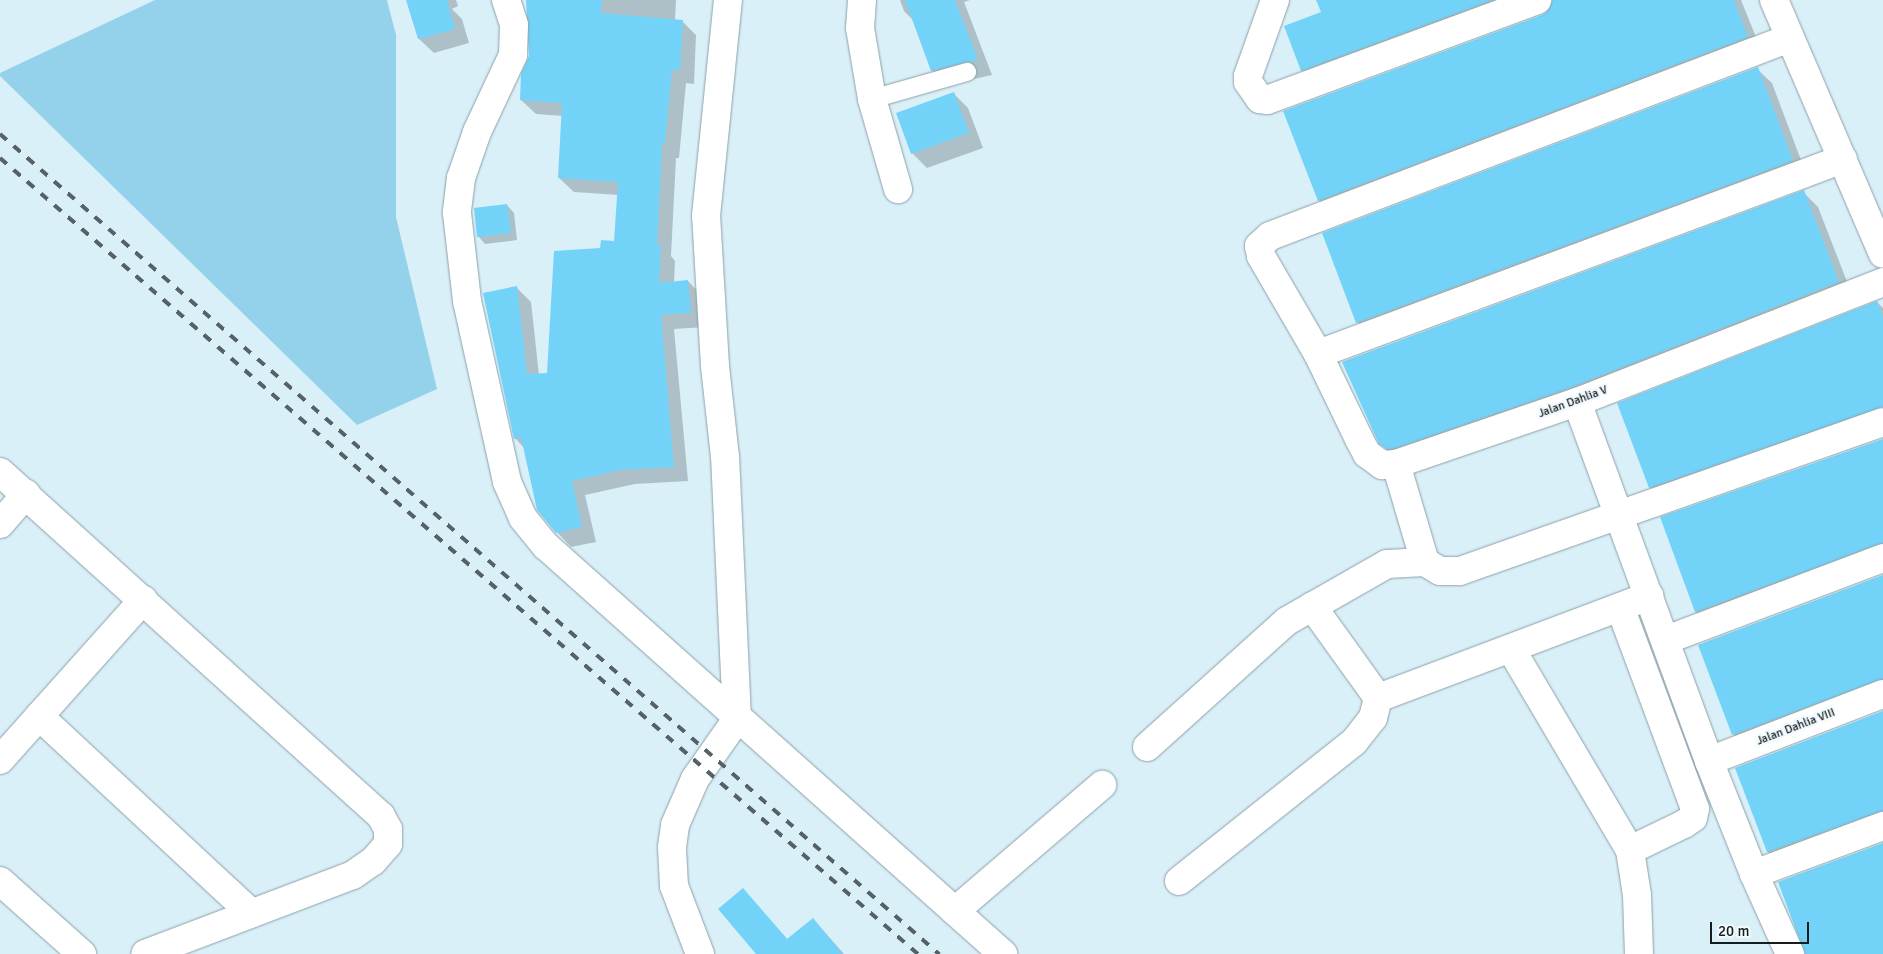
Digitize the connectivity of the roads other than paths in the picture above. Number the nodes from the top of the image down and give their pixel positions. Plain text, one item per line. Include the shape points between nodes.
1 (506, 0) edge
2 (728, 0) edge
3 (862, 0) edge
4 (1275, 0) edge
5 (1538, 0) edge
6 (1774, 0) edge
7 (1790, 38) junction
8 (967, 72) dead end
9 (872, 99) junction
10 (1843, 159) junction
11 (898, 189) dead end
12 (1883, 254) edge
13 (1883, 282) edge
14 (1318, 354) junction
15 (1577, 402) junction
16 (1883, 422) edge
17 (1396, 464) junction
18 (0, 472) edge
19 (26, 494) junction
20 (1619, 516) junction
21 (0, 524) edge
22 (1883, 558) edge
23 (1425, 562) junction
24 (1649, 596) junction
25 (142, 600) junction
26 (1312, 606) junction
27 (1620, 607) junction
28 (1666, 640) junction
29 (1511, 648) junction
30 (1883, 694) edge
31 (1378, 698) junction
32 (39, 716) junction
33 (737, 719) junction
34 (1147, 747) dead end
35 (0, 760) edge
36 (1709, 761) junction
37 (1102, 785) dead end
38 (1883, 826) edge
39 (1630, 850) junction
40 (1754, 874) junction
41 (0, 881) edge
42 (1179, 881) dead end
43 (954, 911) junction
44 (250, 912) junction
45 (82, 954) edge
46 (146, 954) edge
47 (700, 954) edge
48 (1002, 954) edge
49 (1640, 954) edge
50 (1790, 954) edge

1 - 33 street via 514,25 513,55 476,132 461,178 457,213 467,301 507,482 523,518 546,546
2 - 33 street via 706,216 715,366 726,456
3 - 9 street via 860,28
4 - 5 street via 1248,76 1260,99 1267,100
6 - 7 street
7 - 10 street
7 - 14 street via 1265,238 1259,246 1261,256
8 - 9 lane
9 - 11 street
10 - 12 street
10 - 14 street
13 - 15 street, Jalan Dahlia V
14 - 17 street via 1367,454 1382,465
15 - 17 street, Jalan Dahlia V
15 - 20 street
16 - 20 street
17 - 23 street
18 - 19 street
19 - 21 street
19 - 25 street
20 - 23 street via 1460,571 1440,571
20 - 24 street
22 - 28 street
23 - 26 street via 1387,564
24 - 27 street
24 - 28 street
25 - 32 street
25 - 44 street via 381,816 388,829 388,844 373,861 353,875
26 - 31 street
26 - 34 street via 1287,621
27 - 29 street
27 - 39 street via 1695,809 1693,818 1684,824
28 - 36 street
29 - 31 street
29 - 39 street
30 - 36 street, Jalan Dahlia VIII
31 - 42 street via 1373,718 1354,742
32 - 35 street
32 - 44 street
33 - 43 street
33 - 47 street via 695,779 675,825 672,847 674,886
36 - 40 street
37 - 43 street
38 - 40 street
39 - 49 street via 1637,895
40 - 50 street
41 - 45 street
43 - 48 street
44 - 46 street

